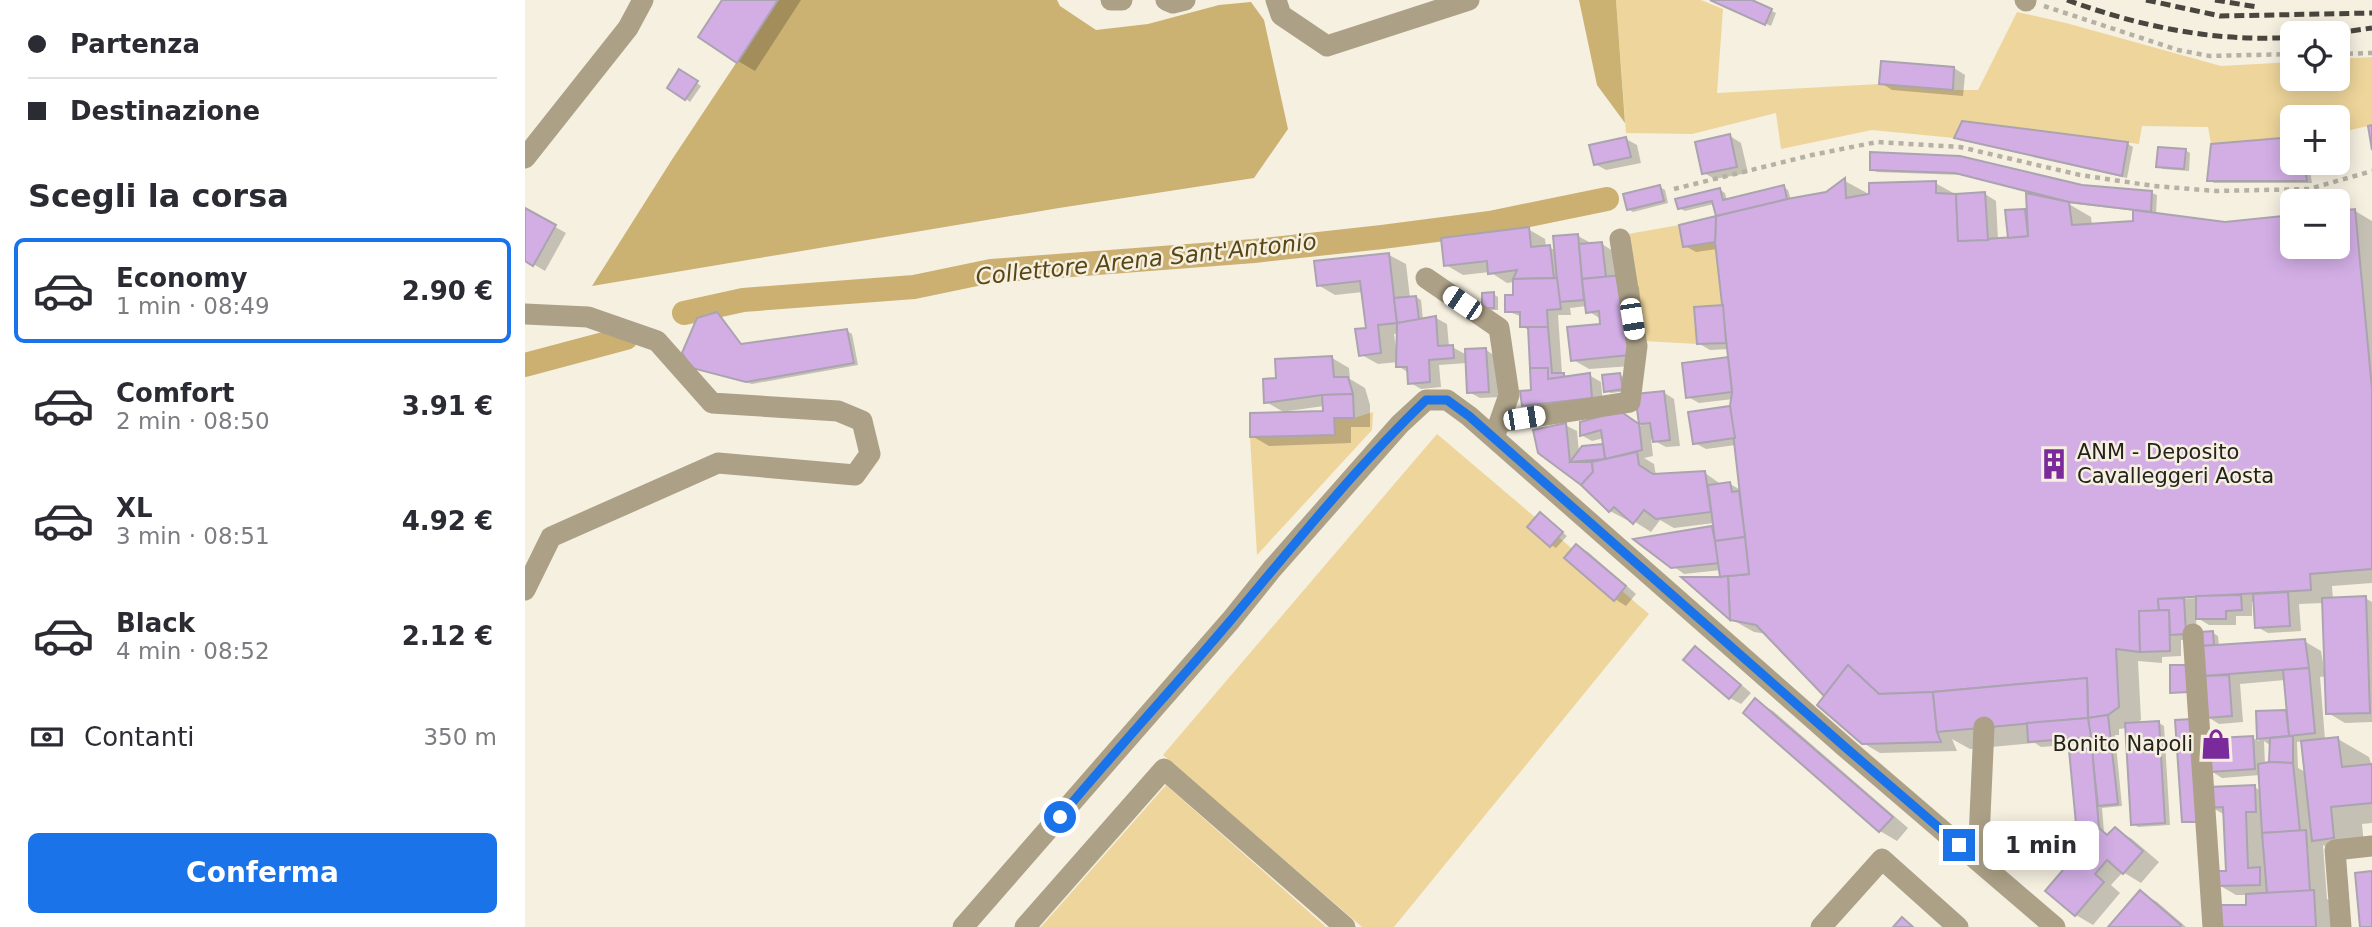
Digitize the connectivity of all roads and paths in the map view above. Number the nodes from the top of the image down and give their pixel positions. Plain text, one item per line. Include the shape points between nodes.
1 (643, 0) edge
2 (1111, 0) edge
3 (1122, 0) edge
4 (1166, 0) edge
5 (1185, 0) edge
6 (1276, 0) edge
7 (1469, 0) edge
8 (2026, 0) edge
9 (2372, 53) edge
10 (2280, 54) edge
11 (2350, 54) edge
12 (525, 158) edge
13 (2372, 171) edge
14 (1674, 189) dead end
15 (1620, 240) dead end
16 (1426, 278) dead end
17 (525, 314) edge
18 (1497, 430) junction
19 (525, 590) edge
20 (2193, 634) dead end
21 (1984, 727) dead end
22 (2372, 846) edge
23 (1977, 861) junction
24 (963, 927) edge
25 (1025, 927) edge
26 (1345, 927) edge
27 (1821, 927) edge
28 (1958, 927) edge
29 (2055, 927) edge
30 (2213, 927) edge
31 (2341, 927) edge

1 - 12 street via 628,28
2 - 3 street
4 - 5 street
6 - 7 street via 1281,15 1327,46
8 - 10 path via 2189,52
9 - 11 path
13 - 14 path via 2309,189 2216,191 2080,174 1959,146 1877,142
15 - 18 street via 1637,346 1630,402
16 - 18 street via 1499,328 1509,396
17 - 19 street via 588,317 657,341 712,403 838,411 862,422 870,454 855,475 718,463 551,537
18 - 23 street
18 - 24 street via 1447,400 1426,400 1400,424
20 - 30 street
21 - 23 street
22 - 31 street via 2335,850
23 - 29 street
25 - 26 street via 1164,769
27 - 28 street via 1882,859

